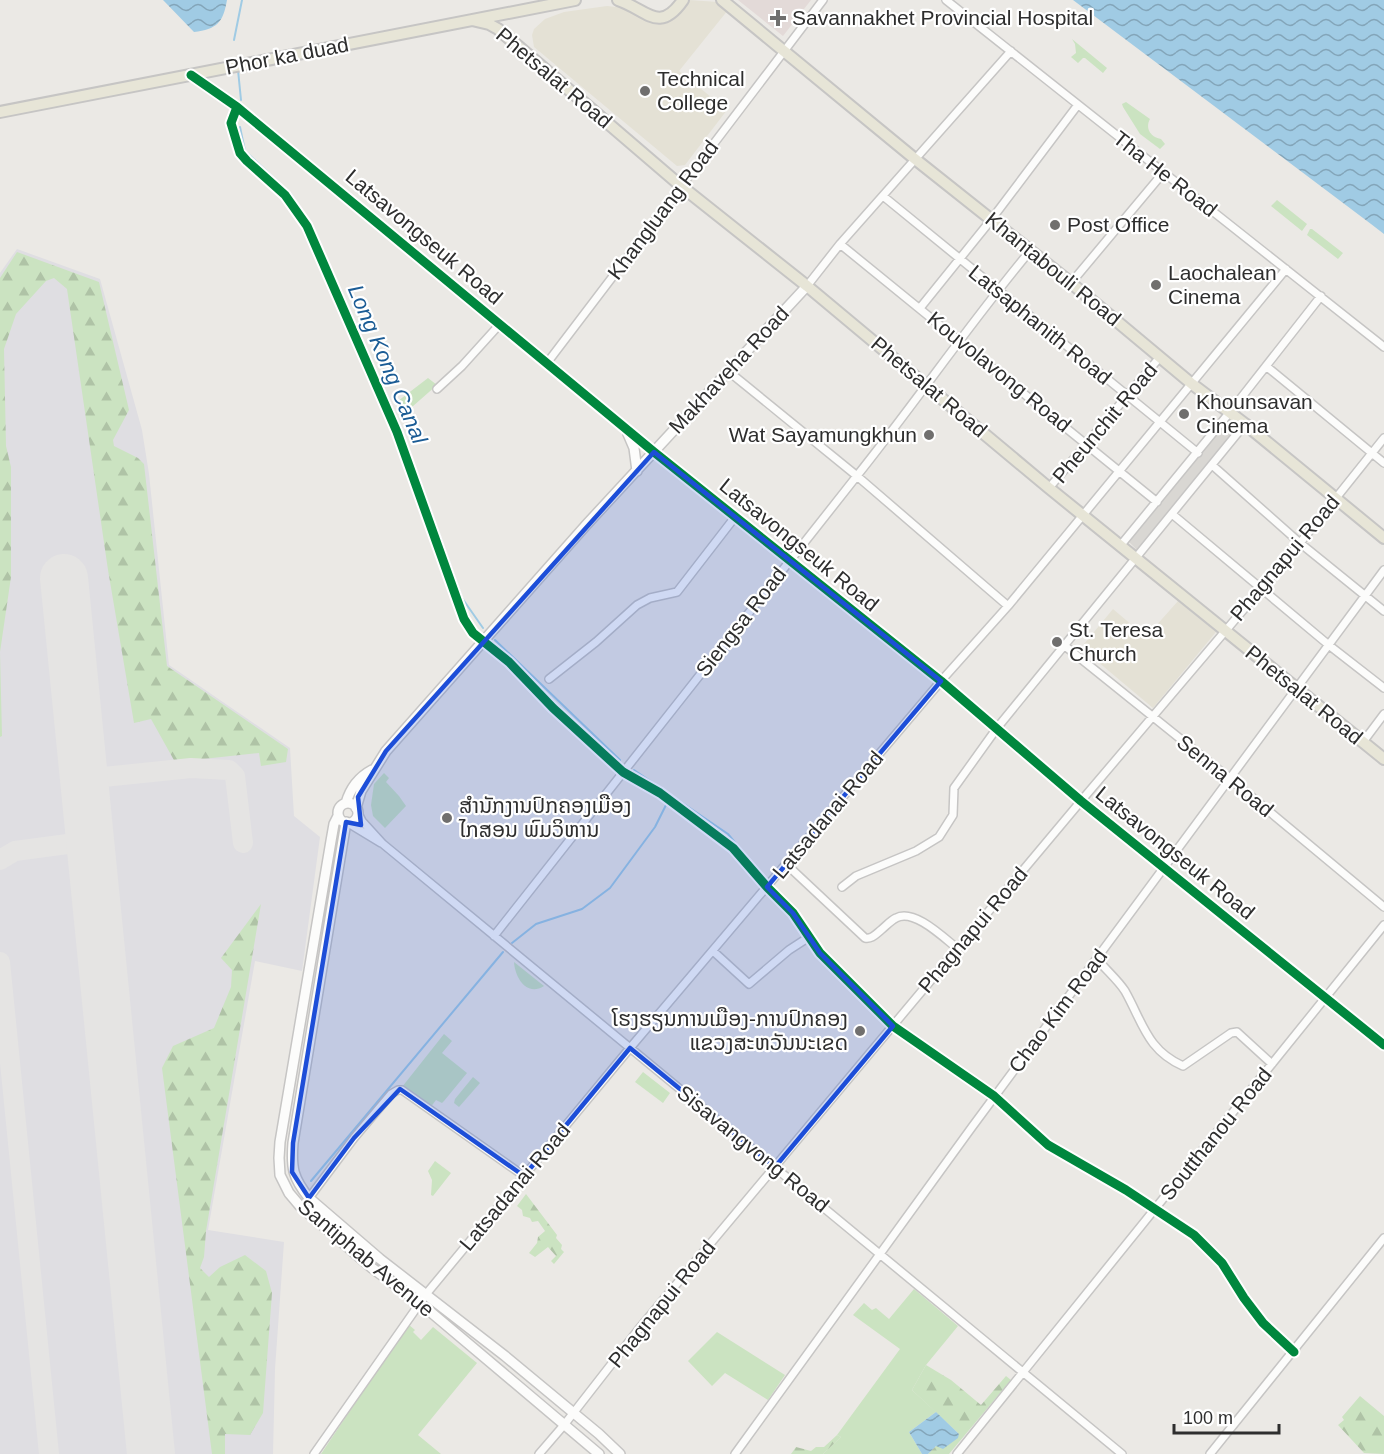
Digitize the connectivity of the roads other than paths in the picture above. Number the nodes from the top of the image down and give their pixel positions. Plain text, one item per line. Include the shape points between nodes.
1 (574, 0) edge
2 (618, 0) edge
3 (683, 0) edge
4 (722, 0) edge
5 (824, 0) edge
6 (946, 0) edge
7 (516, 11) junction
8 (472, 20) junction
9 (508, 36) junction
10 (784, 51) junction
11 (1011, 51) junction
12 (191, 75) junction
13 (1077, 106) junction
14 (237, 107) junction
15 (0, 112) edge
16 (915, 159) junction
17 (1163, 173) junction
18 (681, 186) junction
19 (883, 196) junction
20 (991, 220) junction
21 (840, 244) junction
22 (1030, 251) junction
23 (960, 259) junction
24 (1286, 269) junction
25 (1071, 283) junction
26 (807, 286) junction
27 (997, 291) junction
28 (1320, 296) junction
29 (920, 308) junction
30 (500, 324) junction
31 (959, 339) junction
32 (1384, 347) edge
33 (1160, 357) junction
34 (547, 363) junction
35 (1266, 366) junction
36 (728, 371) junction
37 (1192, 384) junction
38 (927, 385) junction
39 (437, 389) dead end
40 (1127, 395) junction
41 (1230, 412) junction
42 (1160, 423) junction
43 (1245, 424) junction
44 (623, 427) junction
45 (1384, 438) edge
46 (1087, 443) junction
47 (654, 452) junction
48 (1198, 453) junction
49 (1372, 453) junction
50 (1384, 463) edge
51 (1212, 465) junction
52 (1119, 470) junction
53 (637, 471) junction
54 (857, 476) junction
55 (1049, 488) junction
56 (1335, 498) junction
57 (1157, 501) junction
58 (1172, 514) junction
59 (1082, 515) junction
60 (735, 517) junction
61 (1384, 538) edge
62 (1300, 543) junction
63 (1120, 546) junction
64 (1137, 558) junction
65 (789, 561) junction
66 (1384, 570) edge
67 (1261, 589) junction
68 (1366, 597) junction
69 (1008, 606) junction
70 (1384, 611) edge
71 (1225, 631) junction
72 (483, 641) junction
73 (1065, 646) junction
74 (1330, 646) junction
75 (549, 679) dead end
76 (941, 681) junction
77 (1296, 688) junction
78 (1384, 688) edge
79 (1384, 714) edge
80 (1152, 717) junction
81 (998, 728) junction
82 (1363, 742) junction
83 (1384, 759) edge
84 (374, 769) junction
85 (623, 772) junction
86 (1229, 778) junction
87 (1081, 801) junction
88 (346, 803) junction
89 (357, 810) junction
90 (344, 820) junction
91 (383, 844) junction
92 (786, 864) junction
93 (1165, 867) junction
94 (767, 887) junction
95 (842, 887) dead end
96 (1384, 907) edge
97 (1384, 925) edge
98 (494, 936) junction
99 (809, 937) junction
100 (958, 949) junction
101 (713, 951) junction
102 (1097, 959) junction
103 (1326, 997) junction
104 (893, 1026) junction
105 (1384, 1045) edge
106 (630, 1048) junction
107 (1272, 1064) junction
108 (994, 1096) junction
109 (775, 1167) junction
110 (524, 1176) junction
111 (309, 1198) junction
112 (1156, 1209) junction
113 (1384, 1238) edge
114 (881, 1254) junction
115 (427, 1293) junction
116 (420, 1303) junction
117 (1294, 1352) junction
118 (1024, 1373) junction
119 (573, 1413) junction
120 (564, 1425) junction
121 (314, 1454) edge
122 (539, 1454) edge
123 (599, 1454) edge
124 (620, 1454) edge
125 (735, 1454) edge
126 (957, 1454) edge
127 (1122, 1454) edge
128 (1210, 1454) edge

1 - 7 main road, Phor ka duad
2 - 3 main road via 657,18 670,15
4 - 10 main road, Khantabouli Road
5 - 10 street, Khangluang Road
6 - 11 street, Tha He Road
7 - 8 main road, Phor ka duad
7 - 9 main road via 505,19
8 - 9 main road, Phetsalat Road via 489,24
8 - 12 main road, Phor ka duad
9 - 18 main road, Phetsalat Road
10 - 16 main road, Khantabouli Road
10 - 18 street, Khangluang Road
11 - 13 street, Tha He Road
11 - 16 street, Makhaveha Road
12 - 14 street, Latsavongseuk Road
12 - 15 main road, Phor ka duad
13 - 17 street, Tha He Road
13 - 20 street
14 - 30 street, Latsavongseuk Road
14 - 72 street via 231,123 240,153 285,195 307,226 397,432 464,619
16 - 19 street, Makhaveha Road
16 - 20 main road, Khantabouli Road
17 - 24 street, Tha He Road
17 - 25 street
18 - 26 main road, Phetsalat Road
18 - 34 street, Khangluang Road
19 - 21 street, Makhaveha Road
19 - 23 street, Latsaphanith Road
20 - 22 main road, Khantabouli Road
20 - 23 street
21 - 26 street, Makhaveha Road
21 - 29 street, Kouvolavong Road
22 - 25 main road, Khantabouli Road
22 - 27 street, Siengsa Road
23 - 27 street, Latsaphanith Road
23 - 29 street
24 - 28 street, Tha He Road
24 - 37 street, Latsadanai Road
25 - 33 main road, Khantabouli Road
26 - 36 street, Makhaveha Road
26 - 38 main road, Phetsalat Road
27 - 31 street, Siengsa Road
27 - 40 street, Latsaphanith Road
28 - 32 street, Tha He Road
28 - 35 street
29 - 31 street, Kouvolavong Road
30 - 34 street, Latsavongseuk Road
30 - 39 street
31 - 38 street, Siengsa Road
31 - 46 street, Kouvolavong Road
33 - 37 main road, Khantabouli Road
33 - 40 street, Pheunchit Road
34 - 44 street, Latsavongseuk Road
35 - 41 street
35 - 49 street
36 - 47 street, Makhaveha Road
36 - 54 street
37 - 41 main road, Khantabouli Road
37 - 42 street, Latsadanai Road
38 - 54 street, Siengsa Road
38 - 55 main road, Phetsalat Road
40 - 42 street, Latsaphanith Road
40 - 46 street, Pheunchit Road
41 - 43 main road, Khantabouli Road
41 - 48 street
42 - 48 street, Latsaphanith Road
42 - 52 street, Latsadanai Road
43 - 51 street
43 - 56 main road, Khantabouli Road
44 - 47 street, Latsavongseuk Road
44 - 53 street via 634,448
45 - 49 street, Phagnapui Road
46 - 52 street, Kouvolavong Road
46 - 55 street, Pheunchit Road
47 - 53 street, Makhaveha Road
47 - 60 street, Latsavongseuk Road
48 - 57 street
49 - 50 street
49 - 56 street, Phagnapui Road
51 - 58 street
51 - 62 street
52 - 57 street, Kouvolavong Road
52 - 59 street, Latsadanai Road
53 - 72 street, Makhaveha Road
54 - 65 street, Siengsa Road
54 - 69 street
55 - 59 main road, Phetsalat Road
56 - 61 main road, Khantabouli Road
56 - 62 street, Phagnapui Road
57 - 63 street
58 - 64 street
58 - 67 street
59 - 63 main road, Phetsalat Road
59 - 69 street, Latsadanai Road
60 - 65 street, Latsavongseuk Road
60 - 75 street via 677,592 637,605
62 - 67 street, Phagnapui Road
62 - 68 street
63 - 64 main road, Phetsalat Road
64 - 71 main road, Phetsalat Road
64 - 73 street
65 - 76 street, Latsavongseuk Road
65 - 85 street, Siengsa Road
66 - 68 street, Chao Kim Road
67 - 71 street, Phagnapui Road
67 - 74 street
68 - 70 street
68 - 74 street, Chao Kim Road
69 - 76 street, Latsadanai Road
71 - 77 main road, Phetsalat Road
71 - 80 street, Phagnapui Road
72 - 84 street, Makhaveha Road
72 - 85 street
73 - 80 street, Senna Road
73 - 81 street
74 - 77 street, Chao Kim Road
74 - 78 street
76 - 81 street, Latsavongseuk Road
76 - 92 street, Latsadanai Road
77 - 82 main road, Phetsalat Road
77 - 86 street, Chao Kim Road
79 - 82 street
80 - 86 street, Senna Road
80 - 87 street, Phagnapui Road
81 - 87 street, Latsavongseuk Road
81 - 95 street via 954,788 953,815 939,837 856,876
82 - 83 main road, Phetsalat Road
84 - 88 street via 352,788
84 - 89 street via 361,790
85 - 94 street via 660,793 733,848
85 - 98 street, Siengsa Road
86 - 93 street, Chao Kim Road
86 - 96 street, Senna Road
87 - 93 street, Latsavongseuk Road
87 - 100 street, Phagnapui Road
88 - 89 street
88 - 90 street via 338,810
89 - 90 street via 354,819
89 - 91 street
90 - 91 street
90 - 111 street, Santiphab Avenue via 293,1143 292,1172
90 - 116 street, Santiphab Avenue via 334,824 280,1142 280,1175 300,1206
91 - 98 street, Sisavangvong Road
92 - 94 street, Latsadanai Road
92 - 100 street via 865,938 872,938 904,915 926,925
93 - 102 street, Chao Kim Road
93 - 103 street, Latsavongseuk Road
94 - 99 street via 794,914
94 - 101 street, Latsadanai Road
97 - 103 street, Soutthanou Road
98 - 106 street, Sisavangvong Road
99 - 101 street via 749,984
99 - 104 street
100 - 104 street, Phagnapui Road
101 - 106 street, Latsadanai Road
102 - 107 street via 1124,990 1139,1023 1164,1056 1183,1066 1237,1032
102 - 108 street, Chao Kim Road
103 - 105 street, Latsavongseuk Road
103 - 107 street, Soutthanou Road
104 - 108 street
104 - 109 street, Phagnapui Road
106 - 109 street, Sisavangvong Road
106 - 110 street, Latsadanai Road
107 - 112 street, Soutthanou Road
108 - 112 street via 1048,1145
108 - 114 street, Chao Kim Road
109 - 114 street, Sisavangvong Road
109 - 119 street, Phagnapui Road
110 - 111 street via 398,1090 354,1138
110 - 115 street, Latsadanai Road
111 - 115 street, Santiphab Avenue
112 - 117 street via 1194,1235 1222,1263 1263,1323
112 - 118 street, Soutthanou Road
113 - 117 street
114 - 118 street, Sisavangvong Road
114 - 125 street, Chao Kim Road
115 - 116 street, Latsadanai Road
115 - 119 street, Santiphab Avenue
116 - 120 street, Santiphab Avenue
116 - 121 street, Latsadanai Road
117 - 128 street
118 - 126 street, Soutthanou Road
118 - 127 street, Sisavangvong Road
119 - 120 street, Phagnapui Road
119 - 124 street, Santiphab Avenue
120 - 122 street, Phagnapui Road
120 - 123 street, Santiphab Avenue

